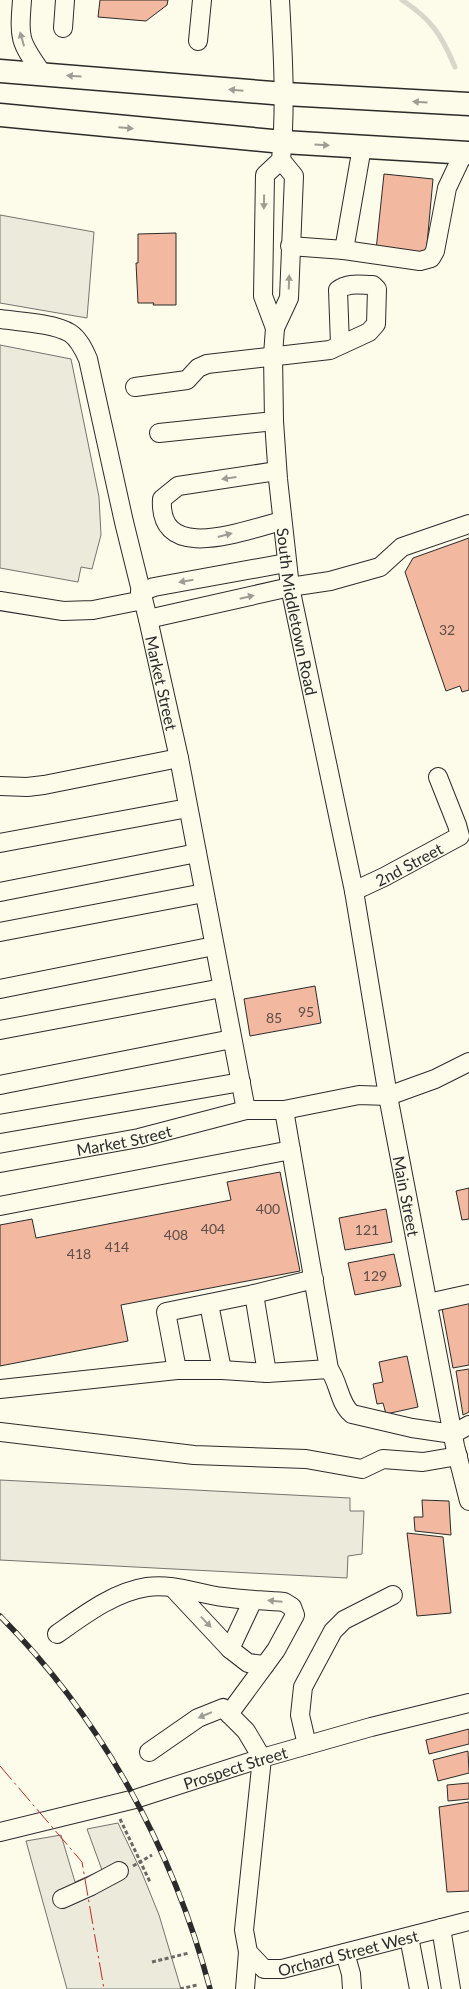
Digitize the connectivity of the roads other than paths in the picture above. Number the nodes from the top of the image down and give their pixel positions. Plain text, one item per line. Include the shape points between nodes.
1 (22, 0) edge
2 (65, 0) edge
3 (202, 0) edge
4 (280, 0) edge
5 (63, 28) dead end
6 (198, 41) dead end
7 (0, 71) edge
8 (42, 73) junction
9 (284, 94) junction
10 (469, 104) edge
11 (0, 116) edge
12 (362, 147) junction
13 (282, 151) junction
14 (466, 153) edge
15 (290, 246) junction
16 (344, 250) junction
17 (0, 319) edge
18 (275, 328) junction
19 (340, 345) dead end
20 (273, 355) junction
21 (135, 387) dead end
22 (274, 421) junction
23 (159, 433) dead end
24 (277, 471) junction
25 (282, 521) junction
26 (469, 524) edge
27 (286, 563) junction
28 (290, 588) junction
29 (142, 596) junction
30 (0, 601) edge
31 (148, 619) junction
32 (178, 758) junction
33 (438, 778) dead end
34 (0, 786) edge
35 (188, 808) junction
36 (464, 833) edge
37 (0, 843) edge
38 (196, 853) junction
39 (354, 891) junction
40 (0, 892) edge
41 (204, 893) junction
42 (0, 932) edge
43 (214, 946) junction
44 (0, 988) edge
45 (222, 988) junction
46 (0, 1030) edge
47 (232, 1039) junction
48 (469, 1062) edge
49 (241, 1082) junction
50 (0, 1085) edge
51 (388, 1096) junction
52 (246, 1110) junction
53 (284, 1110) junction
54 (0, 1124) edge
55 (291, 1150) junction
56 (0, 1162) edge
57 (0, 1206) edge
58 (314, 1279) junction
59 (254, 1294) junction
60 (469, 1294) edge
61 (428, 1303) junction
62 (209, 1304) junction
63 (329, 1369) junction
64 (177, 1370) junction
65 (222, 1370) junction
66 (267, 1373) junction
67 (0, 1389) edge
68 (469, 1425) edge
69 (0, 1432) edge
70 (453, 1434) junction
71 (462, 1464) edge
72 (469, 1501) edge
73 (172, 1587) junction
74 (393, 1595) dead end
75 (253, 1600) junction
76 (57, 1634) dead end
77 (230, 1649) junction
78 (265, 1665) junction
79 (469, 1703) edge
80 (229, 1714) junction
81 (307, 1745) junction
82 (149, 1752) dead end
83 (262, 1758) junction
84 (0, 1832) edge
85 (119, 1871) dead end
86 (62, 1899) dead end
87 (469, 1921) edge
88 (441, 1928) junction
89 (409, 1937) junction
90 (248, 1952) junction
91 (345, 1953) junction
92 (245, 1989) edge
93 (352, 1989) edge
94 (419, 1989) edge
95 (451, 1989) edge

8 -> 1 street via 26,51 20,34
2 - 5 street
3 - 6 street
4 - 9 street
7 - 8 main road
9 -> 8 main road
10 -> 9 main road
9 - 13 street
11 -> 13 main road
13 -> 12 main road
12 - 14 main road
12 - 16 street
13 - 15 street, South Middletown Road via 294,176
13 -> 18 street, South Middletown Road via 265,175 263,296
14 - 16 street via 446,188 431,258 420,261
15 - 16 street
18 -> 15 street, South Middletown Road via 289,298
17 - 29 street, Market Street via 59,328 71,334 81,345 88,359
18 - 20 street, South Middletown Road
19 - 20 street via 316,353
20 - 21 street via 207,364 187,380
20 - 22 street, South Middletown Road
22 - 23 street
22 - 24 street, South Middletown Road
24 - 25 street, South Middletown Road
24 -> 25 street via 178,486 162,499 161,509 170,530 179,536 195,538 218,538
25 - 27 street, South Middletown Road
26 - 28 street via 402,547 380,567
27 - 28 street, South Middletown Road
27 -> 29 street via 154,587
31 -> 28 street
28 - 39 street, South Middletown Road
29 - 30 street via 93,610 63,611
29 - 31 street, Market Street
31 - 32 street, Market Street
32 - 34 street via 44,785
32 - 35 street, Market Street
33 - 36 street, 2nd Street
35 - 37 street
35 - 38 street, Market Street
36 - 39 street, 2nd Street
38 - 40 street
38 - 41 street, Market Street
39 - 51 street, Main Street
41 - 42 street
41 - 43 street, Market Street
43 - 44 street
43 - 45 street, Market Street
45 - 46 street
45 - 47 street, Market Street
47 - 49 street, Market Street
47 - 50 street
48 - 51 street via 435,1079
49 - 52 street, Market Street
49 - 54 street
51 - 53 street, Market Street via 359,1095
51 - 61 street, Main Street
52 - 53 street, Market Street
52 - 56 street, Market Street via 139,1138
53 - 55 street
55 - 57 street
55 - 58 street
58 - 59 street
58 - 63 street
59 - 62 street
59 - 66 street
60 - 61 street
61 - 70 street, Main Street
62 - 64 street via 166,1312
62 - 65 street
63 - 66 street
63 - 70 street via 346,1409 352,1414
64 - 65 street
64 - 67 street
65 - 66 street
68 - 70 street
69 - 71 street via 194,1454 306,1459 362,1469 383,1460
70 - 71 street, Main Street
71 - 72 street, Main Street
73 - 75 street
73 - 76 street via 139,1589 96,1606
73 -> 77 street
74 - 81 street via 344,1620 333,1631 303,1686 300,1715
75 - 77 street
78 -> 75 street via 294,1619 295,1611 284,1602
77 - 78 street via 248,1663
78 - 80 street
79 - 81 street, Prospect Street
80 -> 82 street via 223,1708 198,1718
80 - 83 street via 246,1731
81 - 83 street, Prospect Street
83 - 84 street, Prospect Street via 135,1799
83 - 90 street via 244,1930
85 - 86 street
87 - 88 street, Orchard Street West
88 - 89 street, Orchard Street West
88 - 95 street
89 - 91 street, Orchard Street West
89 - 94 street
90 - 91 street, Orchard Street West via 264,1969 282,1969
90 - 92 street
91 - 93 street

